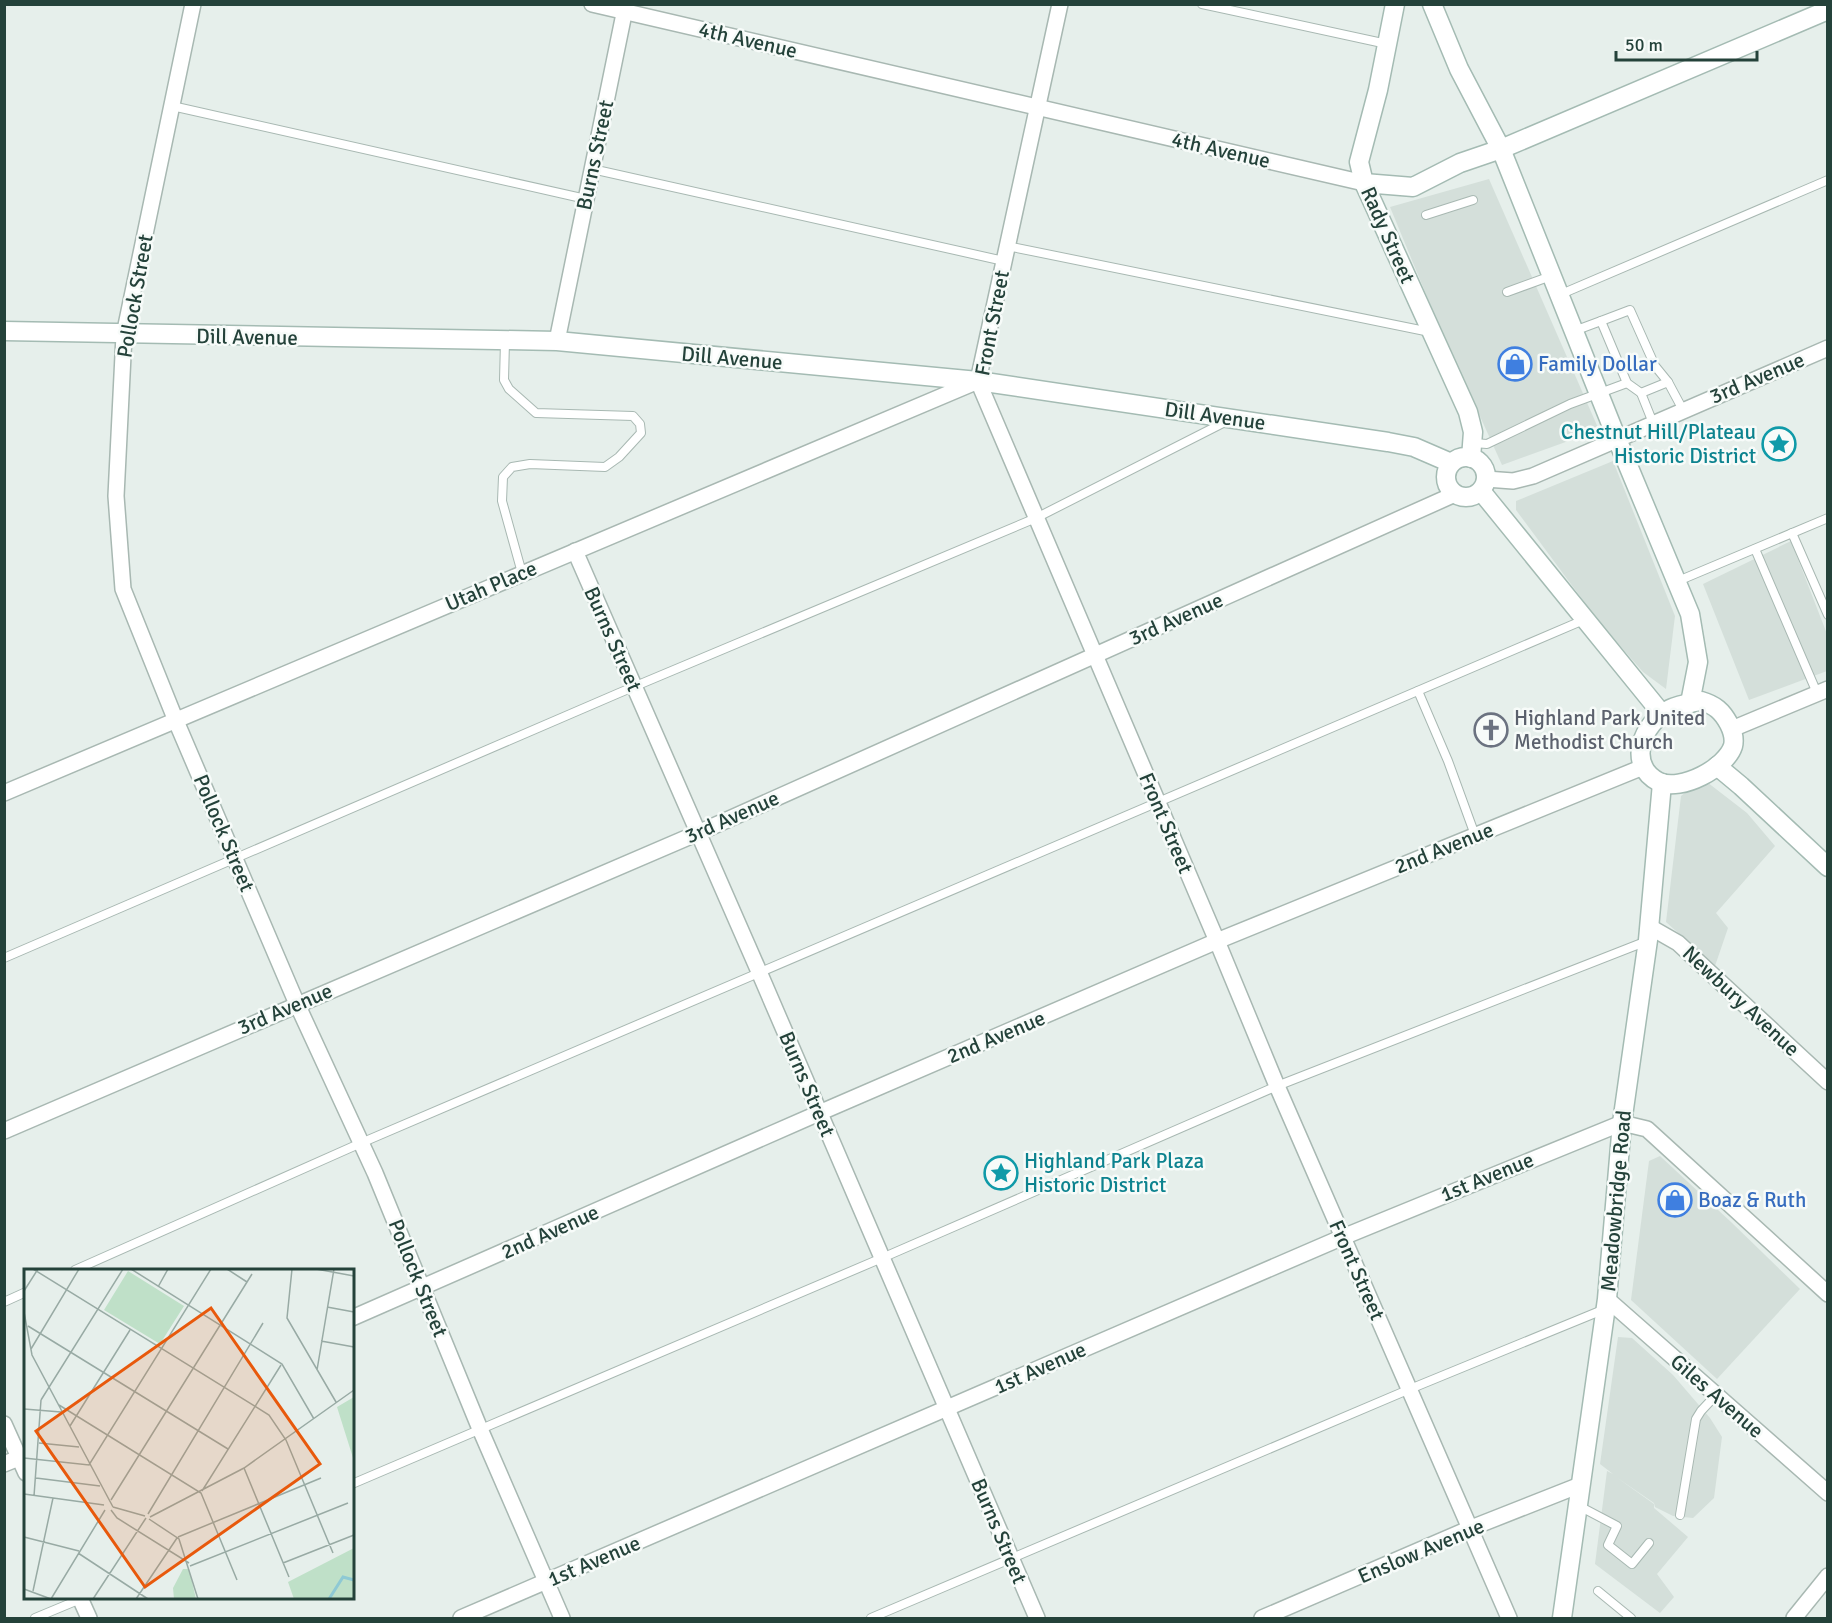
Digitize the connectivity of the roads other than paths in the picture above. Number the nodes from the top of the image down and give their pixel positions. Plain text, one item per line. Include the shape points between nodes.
1 (193, 4) edge
2 (592, 4) edge
3 (1060, 4) edge
4 (1202, 4) edge
5 (1395, 4) edge
6 (1435, 7) edge
7 (626, 8) edge
8 (1827, 10) edge
9 (1387, 44) junction
10 (172, 106) junction
11 (1037, 106) junction
12 (1501, 149) junction
13 (592, 169) junction
14 (1827, 180) edge
15 (1364, 183) junction
16 (586, 199) junction
17 (1473, 200) dead end
18 (1425, 215) dead end
19 (1005, 254) junction
20 (1551, 276) junction
21 (1507, 292) dead end
22 (1559, 296) junction
23 (1601, 321) junction
24 (4, 331) edge
25 (1574, 331) junction
26 (1431, 332) junction
27 (124, 335) junction
28 (506, 340) junction
29 (557, 341) junction
30 (1827, 348) edge
31 (978, 381) junction
32 (1668, 382) junction
33 (1627, 383) junction
34 (1641, 393) junction
35 (1599, 394) junction
36 (1683, 410) junction
37 (1232, 419) junction
38 (1653, 423) junction
39 (1617, 439) junction
40 (1472, 450) junction
41 (1451, 463) junction
42 (1483, 485) junction
43 (1455, 494) junction
44 (1036, 518) junction
45 (1827, 518) edge
46 (1792, 533) junction
47 (1755, 549) junction
48 (575, 551) junction
49 (522, 573) junction
50 (1676, 582) junction
51 (1827, 615) edge
52 (1586, 619) junction
53 (1094, 656) junction
54 (634, 687) junction
55 (1418, 691) junction
56 (1822, 691) edge
57 (1690, 703) junction
58 (1662, 714) junction
59 (176, 721) junction
60 (1731, 729) junction
61 (1717, 766) junction
62 (1643, 767) junction
63 (1662, 783) junction
64 (4, 793) edge
65 (1158, 803) junction
66 (698, 833) junction
67 (1475, 835) junction
68 (235, 858) junction
69 (1827, 867) edge
70 (1649, 934) junction
71 (1217, 941) junction
72 (4, 958) edge
73 (760, 974) junction
74 (297, 1004) junction
75 (1827, 1082) edge
76 (1277, 1086) junction
77 (819, 1113) junction
78 (1622, 1123) junction
79 (4, 1131) edge
80 (361, 1143) junction
81 (1343, 1237) junction
82 (882, 1258) junction
83 (77, 1269) edge
84 (423, 1289) junction
85 (24, 1293) edge
86 (1827, 1294) edge
87 (4, 1302) edge
88 (1606, 1304) junction
89 (354, 1317) edge
90 (1410, 1389) junction
91 (1716, 1395) junction
92 (947, 1409) junction
93 (4, 1424) edge
94 (480, 1429) junction
95 (16, 1459) edge
96 (354, 1483) edge
97 (1580, 1485) junction
98 (1827, 1493) edge
99 (1578, 1505) junction
100 (1680, 1515) dead end
101 (1471, 1528) junction
102 (1649, 1543) dead end
103 (1010, 1559) junction
104 (1827, 1576) edge
105 (546, 1581) junction
106 (1599, 1591) dead end
107 (79, 1599) edge
108 (81, 1599) edge
109 (35, 1618) edge
110 (89, 1618) edge
111 (461, 1618) edge
112 (562, 1618) edge
113 (871, 1618) edge
114 (1037, 1618) edge
115 (1262, 1618) edge
116 (1509, 1618) edge
117 (1562, 1618) edge
118 (1631, 1618) edge
119 (1794, 1618) edge

1 - 10 street, Pollock Street
2 - 7 street, 4th Avenue
3 - 11 street, Front Street
4 - 9 lane
5 - 9 main road, Rady Street
6 - 12 main road via 1459,69
7 - 11 street, 4th Avenue
7 - 13 street, Burns Street
8 - 12 main road, 4th Avenue
9 - 15 main road, Rady Street via 1359,162
10 - 16 lane
10 - 27 street, Pollock Street
11 - 15 street, 4th Avenue
11 - 19 street, Front Street
12 - 15 main road, 4th Avenue via 1413,187
12 - 20 main road
13 - 16 street, Burns Street
13 - 19 lane
14 - 22 lane
15 - 26 main road, Rady Street
16 - 29 street, Burns Street
17 - 18 lane
19 - 26 lane
19 - 31 street, Front Street
20 - 21 lane
20 - 22 main road
22 - 25 main road
23 - 25 lane
23 - 32 lane via 1630,310 1655,366
23 - 33 lane
24 - 27 main road, Dill Avenue
25 - 35 main road
26 - 40 main road, Rady Street via 1468,412
27 - 28 main road, Dill Avenue
27 - 59 street, Pollock Street via 116,496 123,589
28 - 29 main road, Dill Avenue
28 - 49 lane via 504,380 536,413 633,416 640,424 641,434 605,467 530,464 512,467 503,477 502,501
29 - 31 main road, Dill Avenue
30 - 36 street, 3rd Avenue
31 - 37 main road, Dill Avenue
31 - 44 street, Front Street
31 - 48 street, Utah Place
32 - 34 lane
32 - 36 lane
33 - 34 lane
33 - 35 lane
34 - 38 lane
35 - 39 main road
35 - 40 lane
36 - 38 street, 3rd Avenue
37 - 41 main road, Dill Avenue via 1414,447
37 - 44 lane
38 - 39 street, 3rd Avenue
39 - 42 street, 3rd Avenue via 1533,476
39 - 50 main road
40 - 41 main road
40 - 42 main road via 1482,465
41 - 43 main road via 1446,476
42 - 43 main road via 1468,497
42 - 52 main road
43 - 53 street, 3rd Avenue
44 - 53 street, Front Street
44 - 54 lane
45 - 46 lane
46 - 47 lane
46 - 51 lane
47 - 50 lane
47 - 56 lane
48 - 49 street, Utah Place
48 - 54 street, Burns Street
49 - 59 street, Utah Place
50 - 57 main road via 1690,614 1698,662
52 - 55 lane
52 - 58 main road
53 - 65 street, Front Street
53 - 66 street, 3rd Avenue
54 - 66 street, Burns Street
54 - 68 lane
55 - 65 lane
55 - 67 lane
56 - 60 street
57 - 58 main road
57 - 60 main road via 1713,705
58 - 62 main road via 1645,734 1640,749
59 - 64 street, Utah Place
59 - 68 street, Pollock Street
60 - 61 main road via 1733,746
61 - 63 main road via 1689,781
61 - 69 main road
62 - 63 main road
62 - 67 street, 2nd Avenue
63 - 70 main road, Meadowbridge Road
65 - 71 street, Front Street
65 - 73 lane
66 - 73 street, Burns Street
66 - 74 street, 3rd Avenue
67 - 71 street, 2nd Avenue
68 - 72 lane
68 - 74 street, Pollock Street
70 - 75 street, Newbury Avenue via 1678,943
70 - 76 lane
70 - 78 main road, Meadowbridge Road
71 - 76 street, Front Street
71 - 77 street, 2nd Avenue
73 - 77 street, Burns Street
73 - 80 lane
74 - 79 street, 3rd Avenue
74 - 80 street, Pollock Street
76 - 81 street, Front Street
76 - 82 lane
77 - 82 street, Burns Street
77 - 84 street, 2nd Avenue
78 - 81 street, 1st Avenue
78 - 86 street via 1647,1129
78 - 88 main road, Meadowbridge Road
80 - 83 lane
80 - 84 street, Pollock Street
81 - 90 street, Front Street
81 - 92 street, 1st Avenue
82 - 92 street, Burns Street
82 - 94 lane
84 - 89 street, 2nd Avenue
84 - 94 street, Pollock Street
85 - 87 lane
88 - 90 lane
88 - 91 street, Giles Avenue
88 - 97 main road, Meadowbridge Road
90 - 101 street, Front Street
90 - 103 lane
91 - 98 street, Giles Avenue
91 - 100 lane via 1696,1419
92 - 103 street, Burns Street
92 - 105 street, 1st Avenue
93 - 95 street
94 - 96 lane
94 - 105 street, Pollock Street
97 - 99 main road, Meadowbridge Road
97 - 101 street, Enslow Avenue
99 - 102 lane via 1617,1526 1608,1545 1632,1564
99 - 117 main road, Meadowbridge Road
101 - 115 street, Enslow Avenue
101 - 116 street, Front Street
103 - 113 lane
103 - 114 street, Burns Street
104 - 119 street
105 - 111 street, 1st Avenue
105 - 112 street, Pollock Street
106 - 118 lane
107 - 109 lane
108 - 110 street

